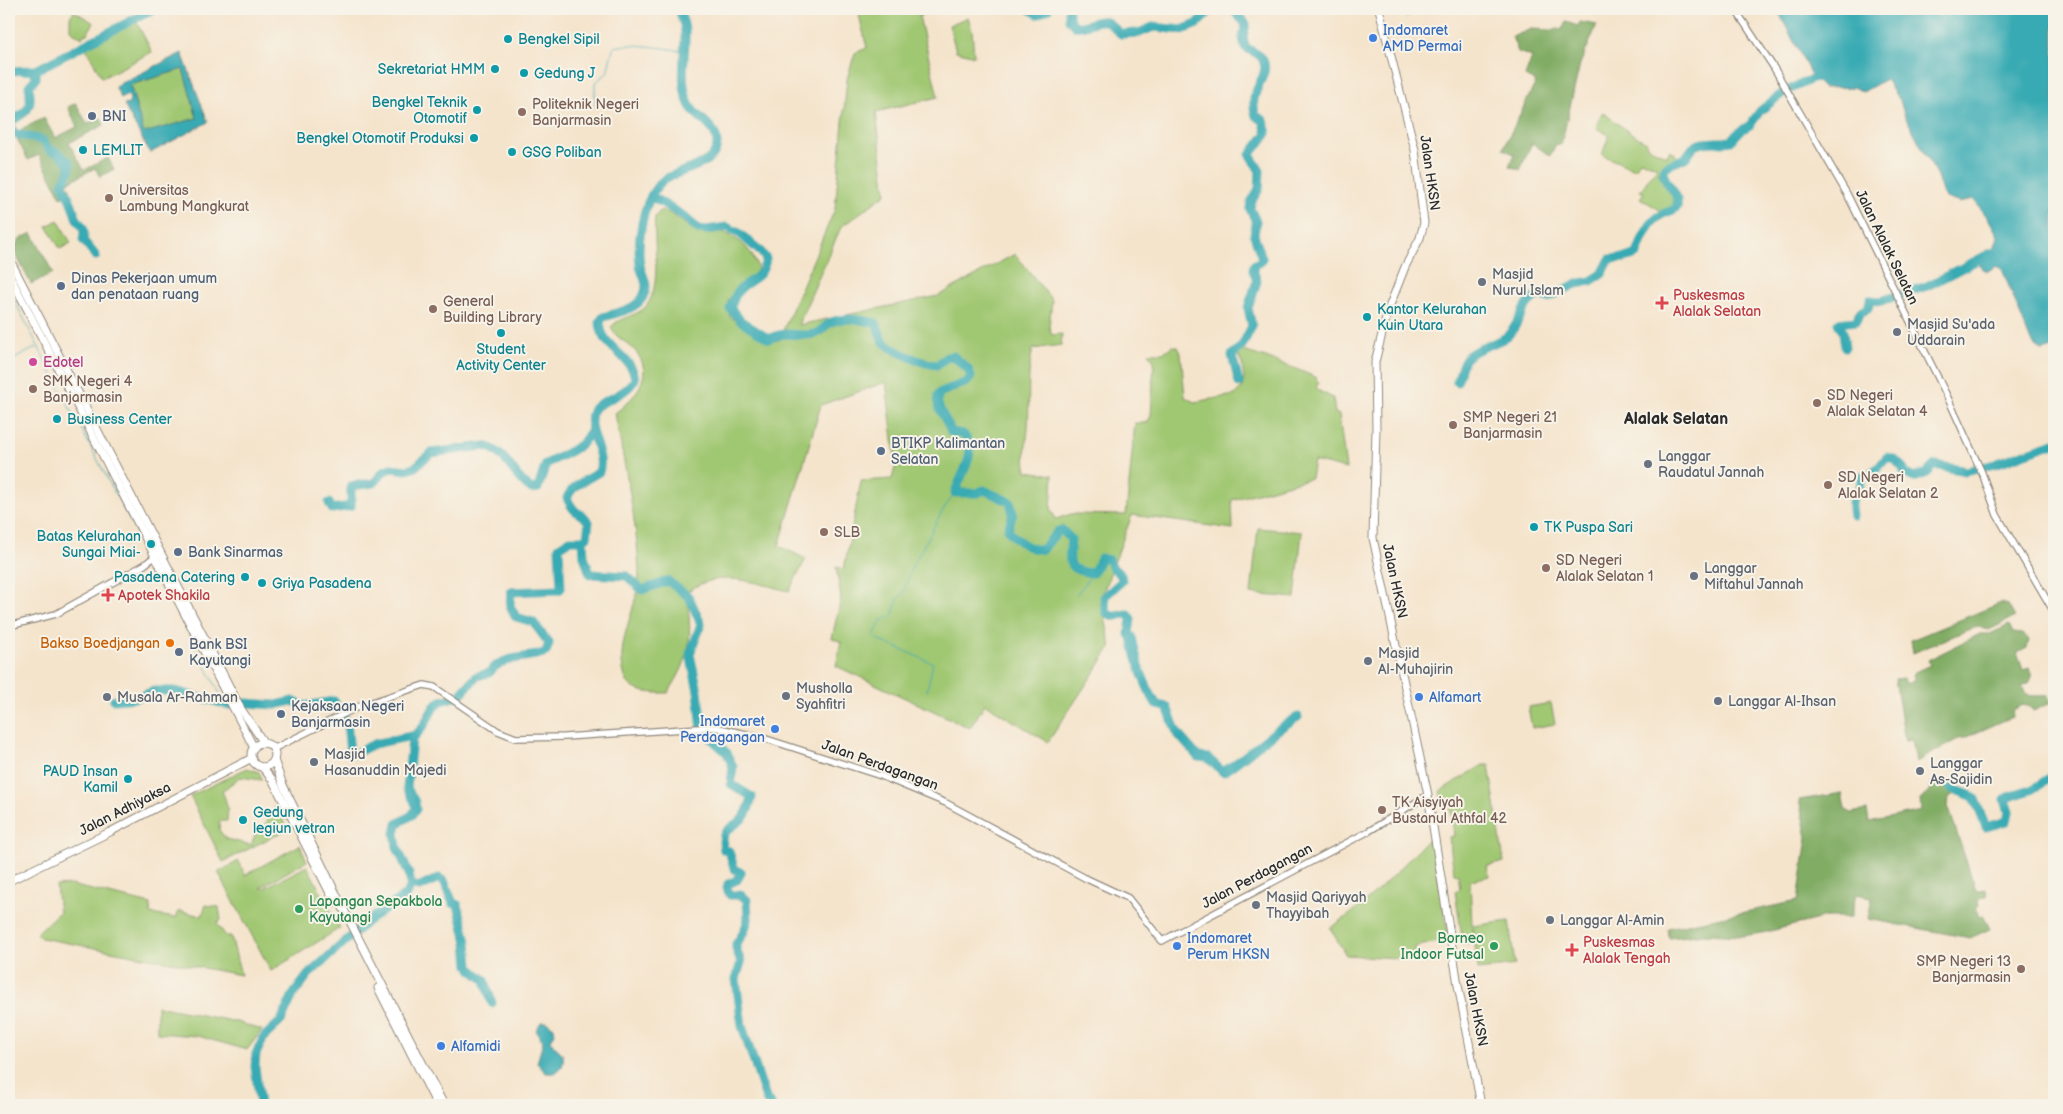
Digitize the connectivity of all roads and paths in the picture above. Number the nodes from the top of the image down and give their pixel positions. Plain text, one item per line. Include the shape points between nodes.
1 (1379, 9) edge
2 (1735, 9) edge
3 (9, 258) edge
4 (9, 274) edge
5 (98, 440) junction
6 (157, 555) junction
7 (2054, 612) edge
8 (9, 626) edge
9 (239, 710) junction
10 (264, 743) junction
11 (254, 748) junction
12 (273, 749) junction
13 (252, 758) junction
14 (274, 760) junction
15 (262, 767) junction
16 (1428, 795) junction
17 (323, 873) junction
18 (9, 881) edge
19 (437, 1100) edge
20 (444, 1105) edge
21 (1481, 1105) edge

1 - 16 main road, Jalan HKSN via 1415,150 1424,223 1388,310 1375,362 1373,538
2 - 7 street, Jalan Alalak Selatan via 1847,194 1947,396 1982,473 1997,516
3 - 5 main road
4 - 5 main road
5 - 6 main road
6 - 8 street via 56,614
6 - 9 main road
9 - 10 main road
9 - 11 main road
10 - 11 main road
10 - 12 main road
11 - 13 main road
12 - 14 main road
12 - 16 street, Jalan Perdagangan via 346,712 422,685 431,686 498,731 516,738 696,727 725,729 881,776 946,803 1128,898 1162,941 1361,835
13 - 15 main road
13 - 18 main road, Jalan Adhiyaksa
14 - 15 main road
14 - 17 main road
15 - 17 main road via 272,779
16 - 21 main road, Jalan HKSN
17 - 19 main road
19 - 20 main road

